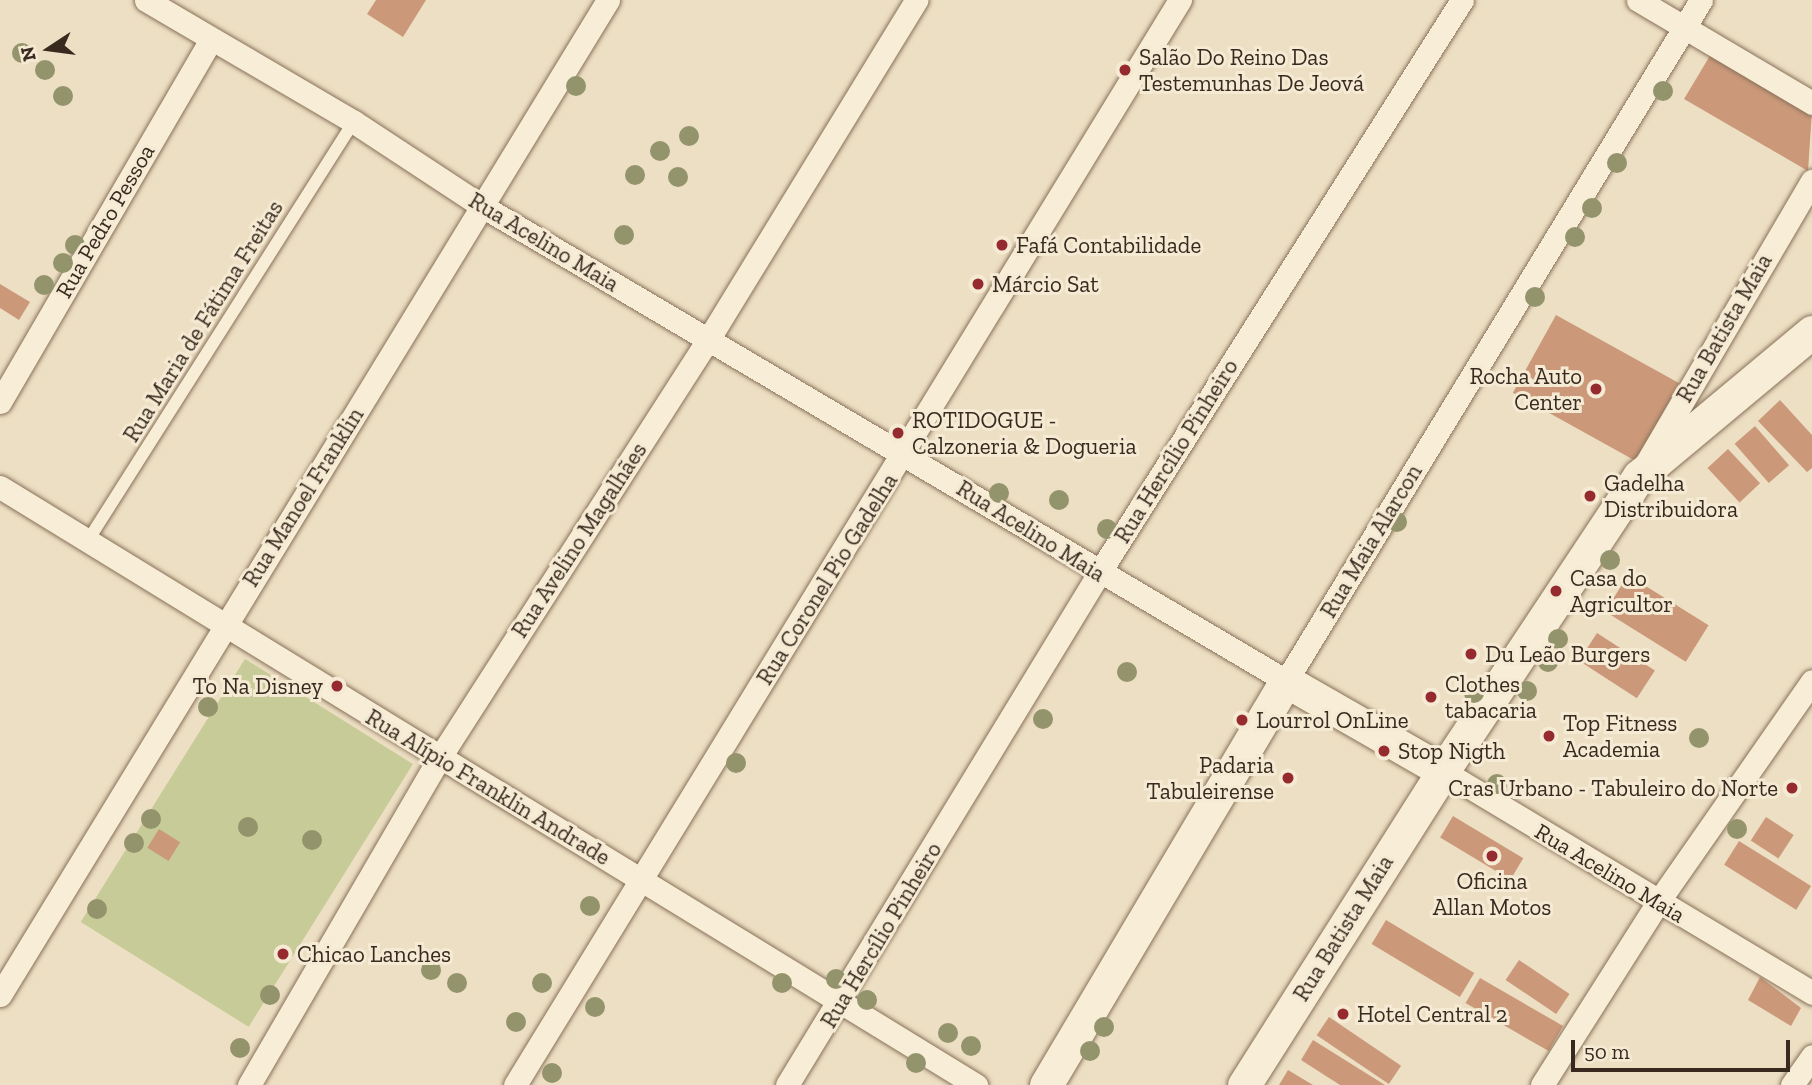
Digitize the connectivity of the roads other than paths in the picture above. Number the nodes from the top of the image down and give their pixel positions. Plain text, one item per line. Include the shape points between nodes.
1 (146, 0) edge
2 (608, 0) edge
3 (916, 0) edge
4 (1180, 0) edge
5 (1462, 0) edge
6 (1638, 0) edge
7 (1701, 0) edge
8 (1685, 27) junction
9 (211, 40) junction
10 (1812, 103) edge
11 (354, 122) junction
12 (1812, 181) edge
13 (482, 206) junction
14 (1812, 332) edge
15 (708, 340) junction
16 (0, 402) edge
17 (904, 453) junction
18 (1639, 476) junction
19 (0, 487) edge
20 (87, 542) junction
21 (1099, 573) junction
22 (223, 626) junction
23 (1286, 681) junction
24 (1812, 681) edge
25 (440, 757) junction
26 (1443, 771) junction
27 (641, 880) junction
28 (1658, 902) junction
29 (1812, 993) edge
30 (0, 995) edge
31 (841, 1002) junction
32 (1812, 1056) edge
33 (249, 1085) edge
34 (515, 1085) edge
35 (787, 1085) edge
36 (976, 1085) edge
37 (1046, 1085) edge
38 (1244, 1085) edge
39 (1542, 1085) edge
40 (1792, 1085) edge

1 - 9 street, Rua Acelino Maia
2 - 13 street, Rua Manoel Franklin
3 - 15 street, Rua Avelino Magalhães
4 - 17 street, Rua Coronel Pio Gadelha
5 - 21 street, Rua Hercílio Pinheiro
6 - 8 street
7 - 8 street, Rua Maia Alarcon
8 - 10 street
8 - 23 street, Rua Maia Alarcon
9 - 11 street, Rua Acelino Maia
9 - 16 street, Rua Pedro Pessoa
11 - 13 street, Rua Acelino Maia
11 - 20 lane, Rua Maria de Fátima Freitas
12 - 18 street, Rua Batista Maia
13 - 15 street, Rua Acelino Maia
13 - 22 street, Rua Manoel Franklin
14 - 18 main road, Rua Batista Maia
15 - 17 street, Rua Acelino Maia
15 - 25 street, Rua Avelino Magalhães
17 - 21 street, Rua Acelino Maia
17 - 27 street, Rua Coronel Pio Gadelha
18 - 26 main road, Rua Batista Maia
19 - 20 street, Rua Alípio Franklin Andrade
20 - 22 street, Rua Alípio Franklin Andrade
21 - 23 street, Rua Acelino Maia
21 - 31 street, Rua Hercílio Pinheiro
22 - 25 street, Rua Alípio Franklin Andrade
22 - 30 street, Rua Manoel Franklin
23 - 26 main road, Rua Acelino Maia
23 - 37 main road, Rua Maia Alarcon
24 - 28 street
25 - 27 street, Rua Alípio Franklin Andrade
25 - 33 street, Rua Avelino Magalhães
26 - 28 street, Rua Acelino Maia
26 - 38 main road, Rua Batista Maia
27 - 31 street, Rua Alípio Franklin Andrade
27 - 34 street, Rua Coronel Pio Gadelha
28 - 29 street, Rua Acelino Maia
28 - 39 street
31 - 35 street, Rua Hercílio Pinheiro
31 - 36 street, Rua Alípio Franklin Andrade
32 - 40 street

